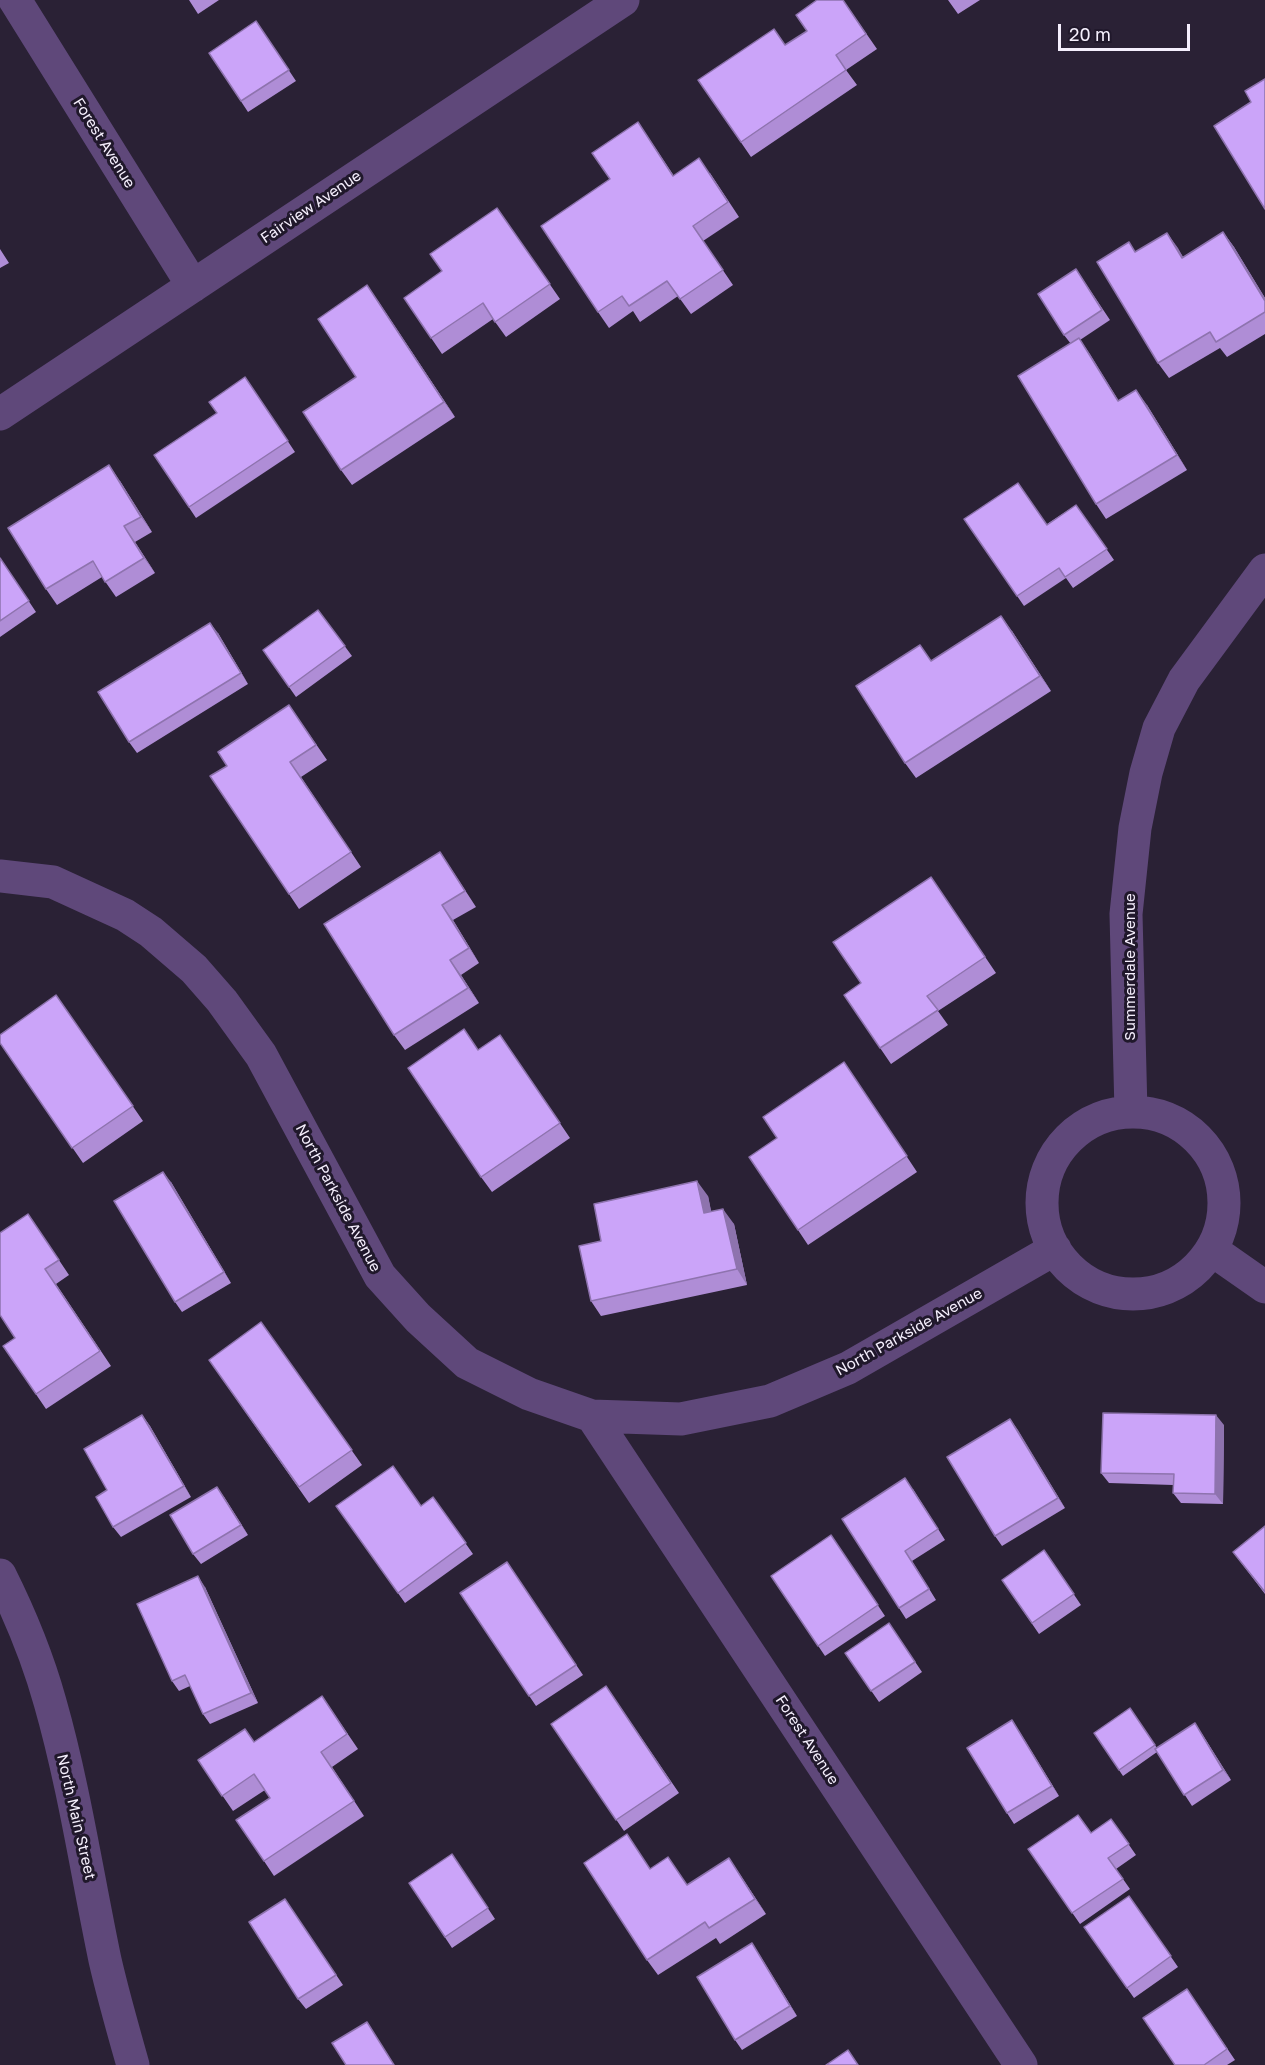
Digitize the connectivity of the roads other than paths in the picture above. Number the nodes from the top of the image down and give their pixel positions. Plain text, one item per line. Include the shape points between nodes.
1 (15, 0) edge
2 (623, 0) edge
3 (193, 286) junction
4 (0, 414) edge
5 (1265, 570) edge
6 (0, 876) edge
7 (1131, 1112) junction
8 (1055, 1250) junction
9 (1212, 1250) junction
10 (1265, 1287) edge
11 (592, 1416) junction
12 (0, 1575) edge
13 (133, 2065) edge
14 (1021, 2065) edge

1 - 3 street, Forest Avenue
2 - 3 street, Fairview Avenue
3 - 4 street, Fairview Avenue
5 - 7 street, Summerdale Avenue via 1184,680 1159,728 1146,773 1135,828 1126,914
6 - 11 street, North Parkside Avenue via 54,882 125,915 194,969 261,1055 380,1276 467,1363 529,1394
7 - 8 street via 1111,1113 1078,1129 1054,1155 1042,1189 1044,1225
7 - 9 street via 1147,1112 1181,1124 1207,1148 1223,1180 1225,1216
8 - 9 street via 1086,1282 1119,1294 1155,1292 1188,1277
8 - 11 street, North Parkside Avenue via 848,1368 770,1401 681,1419
9 - 10 street
11 - 14 street, Forest Avenue
12 - 13 street, North Main Street via 50,1703 105,1959

